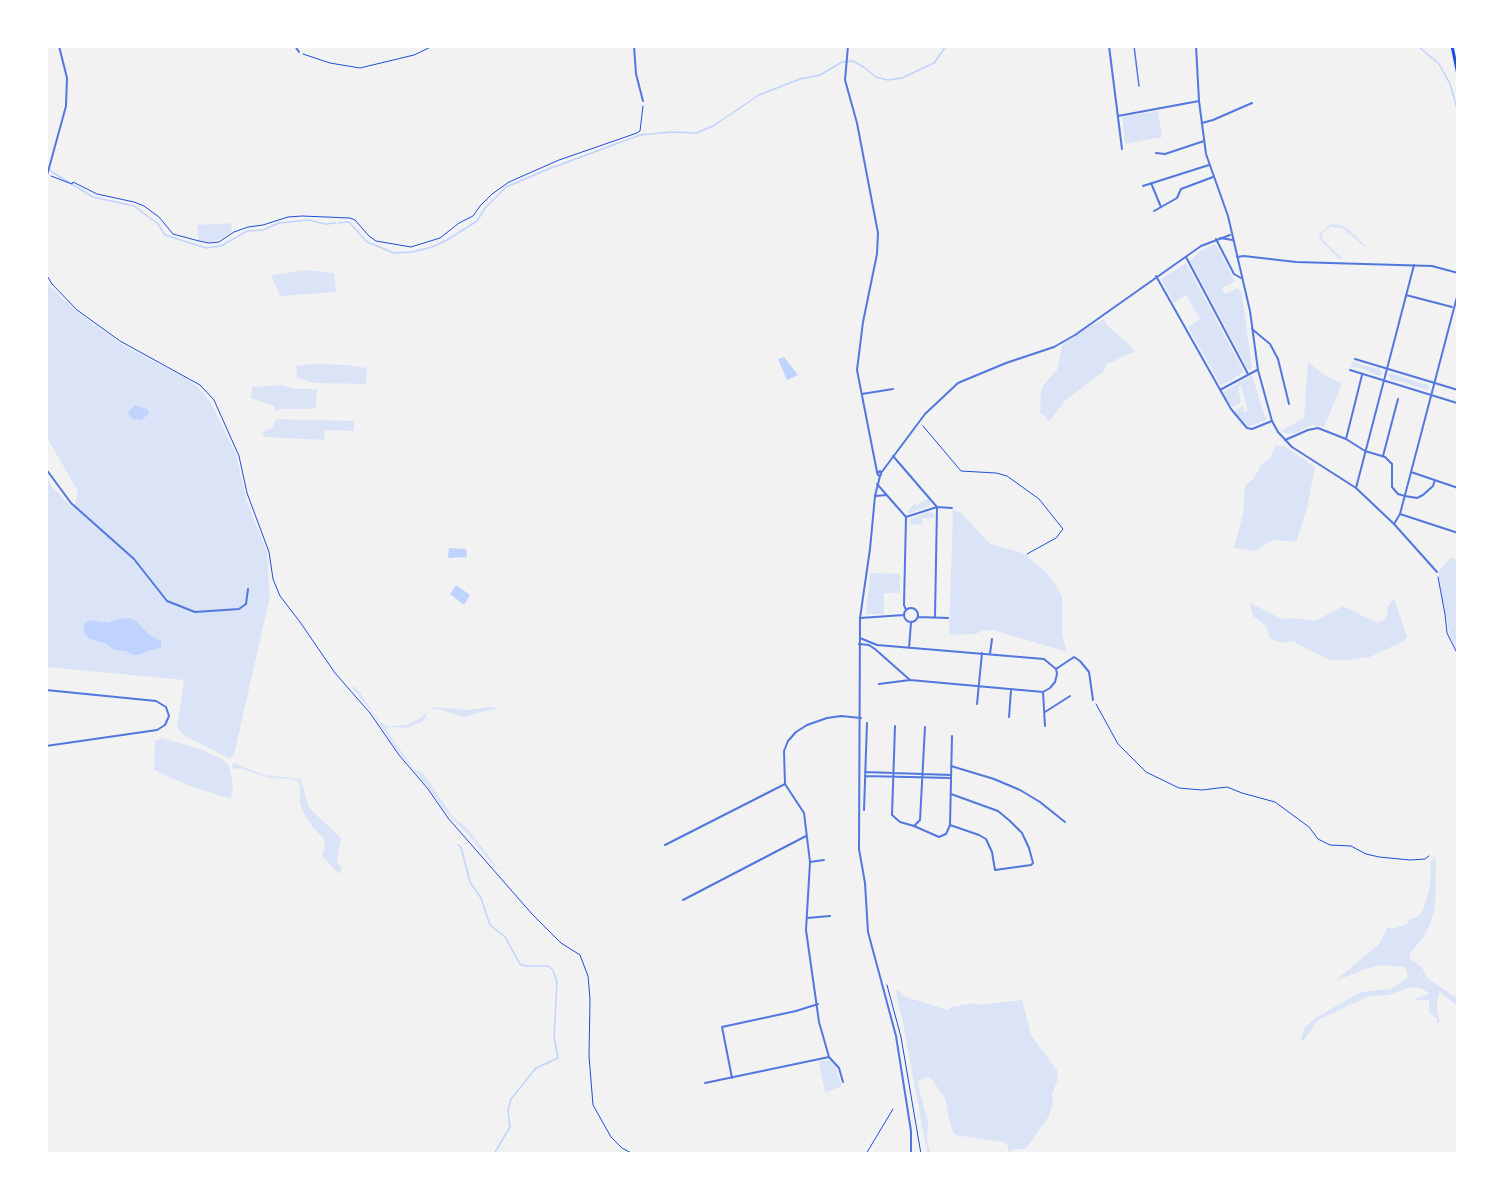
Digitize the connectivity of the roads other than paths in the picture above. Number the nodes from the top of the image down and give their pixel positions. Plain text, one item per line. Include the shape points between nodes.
1 (59, 46) edge
2 (295, 46) edge
3 (634, 46) edge
4 (848, 46) edge
5 (1109, 46) edge
6 (1134, 46) edge
7 (1196, 46) edge
8 (1452, 46) edge
9 (299, 52) road end
10 (1458, 75) edge
11 (1139, 86) dead end
12 (642, 101) road end
13 (1199, 101) junction
14 (1252, 103) dead end
15 (1118, 116) junction
16 (1202, 123) junction
17 (1204, 141) junction
18 (1122, 149) dead end
19 (1156, 153) dead end
20 (1209, 165) junction
21 (48, 176) edge
22 (1213, 177) junction
23 (1151, 183) junction
24 (1143, 186) dead end
25 (1161, 207) junction
26 (1154, 211) dead end
27 (1232, 234) junction
28 (1218, 239) junction
29 (1233, 240) junction
30 (1186, 257) junction
31 (1237, 257) junction
32 (1414, 265) junction
33 (1458, 273) edge
34 (1156, 276) junction
35 (1241, 278) junction
36 (1458, 293) edge
37 (1406, 296) junction
38 (1454, 308) junction
39 (1252, 330) junction
40 (1355, 358) dead end
41 (1387, 368) junction
42 (1258, 370) junction
43 (1350, 370) dead end
44 (1248, 374) junction
45 (1363, 374) junction
46 (1384, 380) junction
47 (1434, 383) junction
48 (893, 389) dead end
49 (1220, 390) junction
50 (1458, 390) edge
51 (862, 394) junction
52 (1431, 395) junction
53 (1398, 399) dead end
54 (1457, 403) edge
55 (1289, 404) dead end
56 (1272, 421) junction
57 (1346, 439) junction
58 (1285, 440) junction
59 (1365, 451) junction
60 (893, 456) junction
61 (1383, 456) junction
62 (46, 469) edge
63 (1411, 472) junction
64 (880, 474) junction
65 (1435, 480) junction
66 (877, 484) junction
67 (1356, 488) junction
68 (1458, 488) edge
69 (886, 495) junction
70 (875, 496) junction
71 (1405, 496) junction
72 (937, 507) junction
73 (952, 508) dead end
74 (1400, 514) junction
75 (906, 517) junction
76 (1394, 524) junction
77 (1458, 533) edge
78 (1437, 573) road end
79 (248, 589) dead end
80 (906, 610) junction
81 (904, 615) junction
82 (917, 617) junction
83 (935, 617) junction
84 (860, 618) junction
85 (948, 618) dead end
86 (911, 622) junction
87 (859, 638) junction
88 (992, 639) dead end
89 (859, 644) junction
90 (877, 645) junction
91 (909, 648) junction
92 (875, 649) junction
93 (982, 653) junction
94 (990, 654) junction
95 (1056, 669) junction
96 (910, 680) junction
97 (879, 684) dead end
98 (979, 686) junction
99 (1011, 689) junction
100 (46, 692) edge
101 (1043, 692) junction
102 (1070, 696) dead end
103 (1093, 700) road end
104 (977, 704) dead end
105 (1044, 712) junction
106 (1009, 717) dead end
107 (861, 718) junction
108 (867, 723) dead end
109 (895, 726) dead end
110 (1045, 726) dead end
111 (924, 727) dead end
112 (952, 736) dead end
113 (46, 746) edge
114 (951, 766) junction
115 (865, 772) junction
116 (893, 775) junction
117 (865, 776) junction
118 (922, 776) junction
119 (951, 776) junction
120 (785, 784) junction
121 (951, 794) junction
122 (864, 810) dead end
123 (1065, 822) dead end
124 (914, 825) junction
125 (950, 825) junction
126 (806, 836) junction
127 (665, 845) dead end
128 (824, 860) dead end
129 (810, 862) junction
130 (683, 900) dead end
131 (830, 916) dead end
132 (807, 918) junction
133 (818, 1004) junction
134 (830, 1057) junction
135 (732, 1078) junction
136 (843, 1082) dead end
137 (705, 1083) dead end
138 (911, 1154) edge

1 - 21 street via 68,90
2 - 9 street
3 - 12 street
4 - 51 street via 845,80 878,233 857,370
5 - 15 street
6 - 11 street
7 - 13 street
8 - 10 main road
13 - 15 street
13 - 16 street
14 - 16 street
15 - 18 street
16 - 17 street
17 - 19 street via 1165,154
17 - 20 street
20 - 22 street
20 - 23 street
22 - 25 street via 1181,189 1177,198
22 - 27 street
23 - 24 street
23 - 25 street
25 - 26 street
27 - 28 street
27 - 29 street
28 - 29 street
28 - 30 street
28 - 35 street via 1234,274
29 - 31 street
30 - 34 street
30 - 44 street
31 - 32 street
31 - 35 street
32 - 33 street
32 - 37 street
34 - 49 street
34 - 60 street via 1054,348 958,382 919,421
35 - 39 street
36 - 38 street
37 - 38 street
37 - 41 street
38 - 47 street
39 - 42 street
39 - 55 street via 1270,344 1278,359
40 - 41 street
41 - 46 street
41 - 47 street
42 - 44 street
42 - 56 street
43 - 45 street
44 - 49 street
45 - 46 street
45 - 57 street
46 - 52 street
46 - 59 street
47 - 50 street
47 - 52 street
48 - 51 street
49 - 56 street via 1247,428
51 - 64 street
52 - 54 street
52 - 63 street
53 - 61 street
56 - 58 street
57 - 58 street via 1313,429
57 - 59 street
58 - 67 street
59 - 61 street
59 - 67 street
60 - 64 street
60 - 72 street
61 - 71 street via 1392,464 1392,487
62 - 79 street via 71,502 134,559 167,601 195,612 242,609 248,600
63 - 65 street
63 - 71 street
64 - 66 street
65 - 68 street
65 - 71 street via 1423,495
66 - 69 street
66 - 70 street
67 - 76 street
69 - 70 street
69 - 75 street
70 - 84 street
71 - 74 street
72 - 73 street
72 - 75 street
72 - 83 street
74 - 76 street
74 - 77 street
75 - 80 street
76 - 78 street
80 - 81 street
80 - 82 street via 914,609
81 - 84 street
81 - 86 street
82 - 83 street
82 - 86 street
83 - 85 street
84 - 87 street
86 - 91 street
87 - 89 street
87 - 90 street
88 - 94 street
89 - 92 street
89 - 107 street
90 - 91 street
90 - 92 street
91 - 93 street
92 - 96 street
93 - 94 street
93 - 98 street
94 - 95 street via 1044,659
95 - 101 street via 1055,681
95 - 103 street via 1074,657 1080,661 1089,672
96 - 97 street
96 - 98 street
98 - 99 street
98 - 104 street
99 - 101 street
99 - 106 street
100 - 113 street via 160,702 169,716 157,730
101 - 105 street
102 - 105 street
105 - 110 street
107 - 120 street via 827,718 796,732 784,751
107 - 138 street via 859,849 866,883 867,921 896,1036 910,1122
108 - 115 street
109 - 116 street
111 - 118 street
112 - 114 street
114 - 119 street
114 - 123 street via 1020,790
115 - 116 street
115 - 117 street
116 - 117 street
116 - 118 street
116 - 124 street via 892,815 900,822
117 - 122 street
118 - 119 street
118 - 124 street via 920,820
119 - 121 street
120 - 126 street via 802,808
120 - 127 street
121 - 125 street
121 - 125 street via 998,812 1022,833 1033,863 995,870 986,840
124 - 125 street via 943,837
126 - 129 street
126 - 130 street
128 - 129 street
129 - 132 street
131 - 132 street
132 - 133 street via 807,942
133 - 134 street
133 - 135 street via 722,1027
134 - 135 street
134 - 136 street
135 - 137 street

